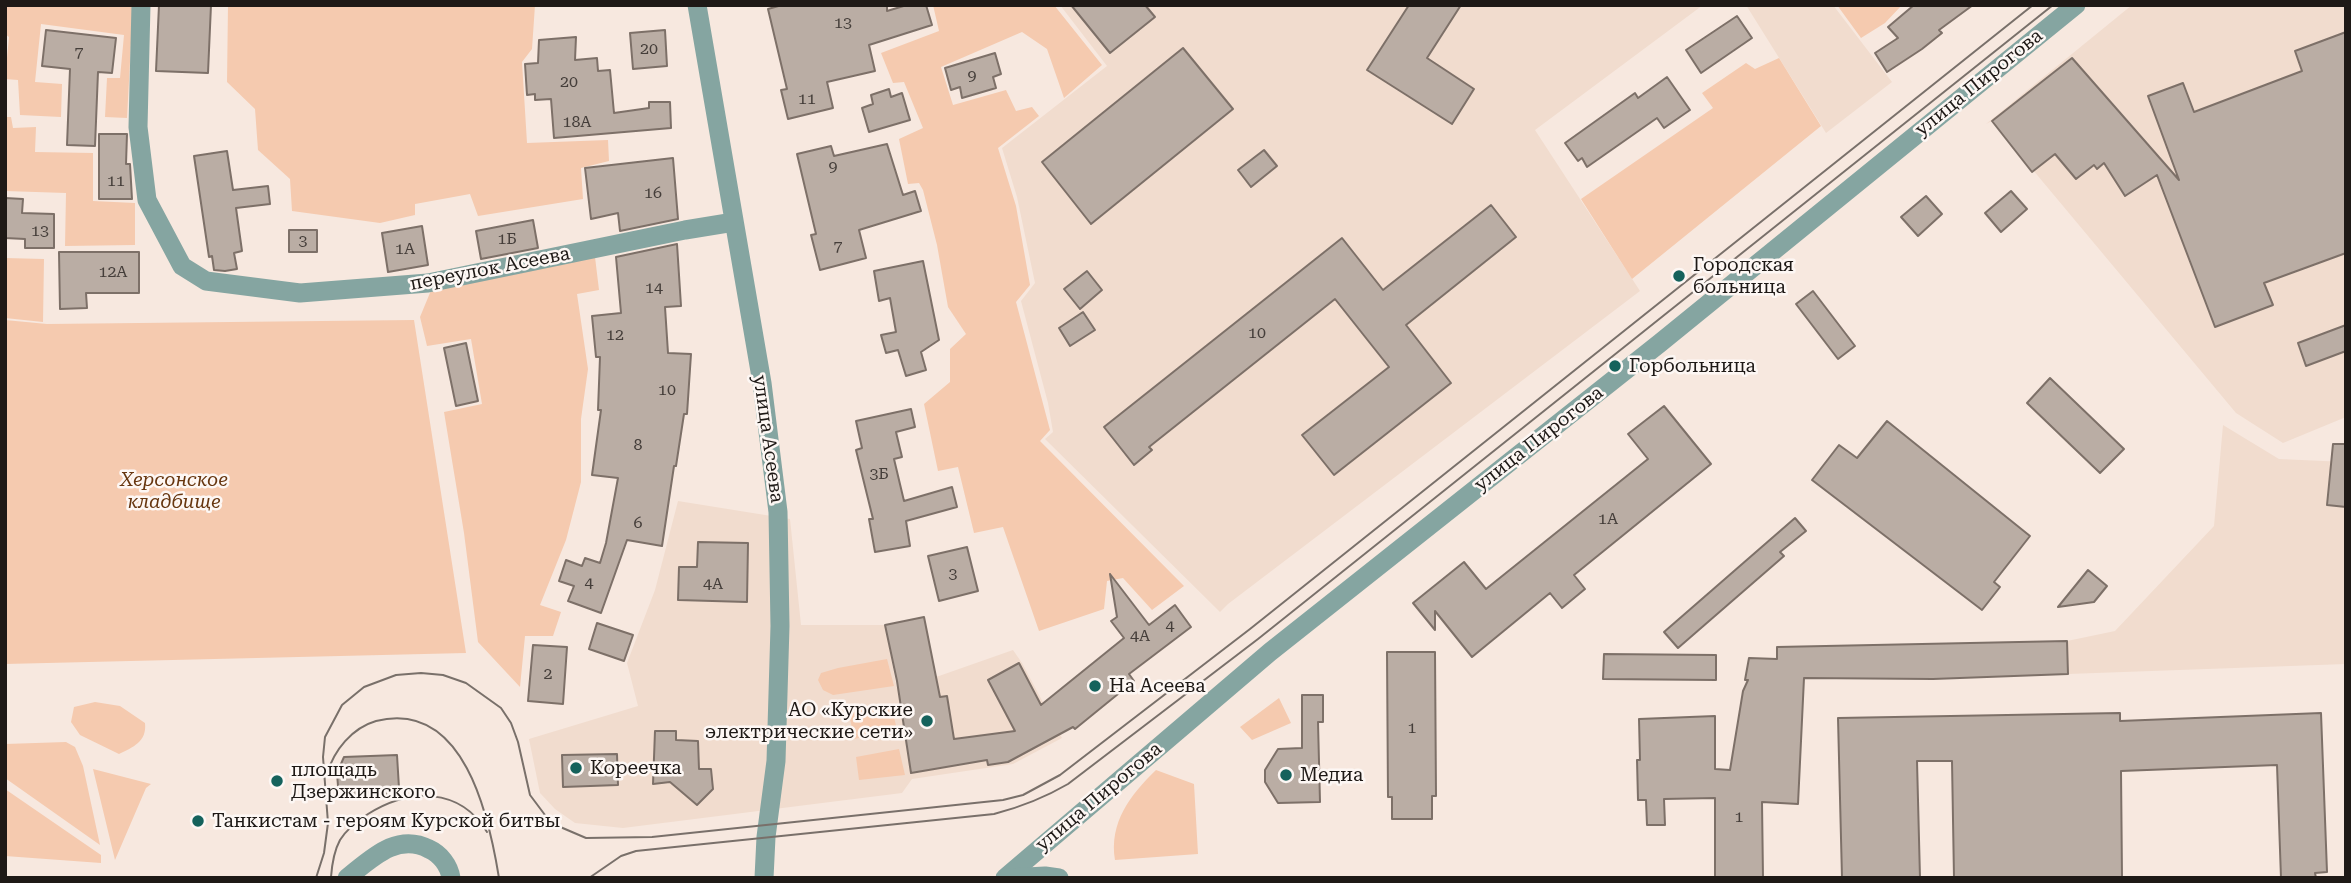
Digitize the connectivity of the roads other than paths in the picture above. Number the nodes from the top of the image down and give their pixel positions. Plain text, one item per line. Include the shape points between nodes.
1 (141, 5) edge
2 (697, 5) edge
3 (2076, 5) edge
4 (734, 222) junction
5 (347, 878) edge
6 (451, 878) edge
7 (764, 878) edge
8 (1007, 878) edge
9 (1059, 878) edge

1 - 4 street, переулок Асеева via 138,127 146,200 182,266 206,281 300,293 428,283
2 - 4 street, улица Асеева
3 - 8 street, улица Пирогова via 1270,652
4 - 7 street, улица Асеева via 762,383 778,512 776,761
5 - 6 street via 381,852 409,842 437,853
8 - 9 street

